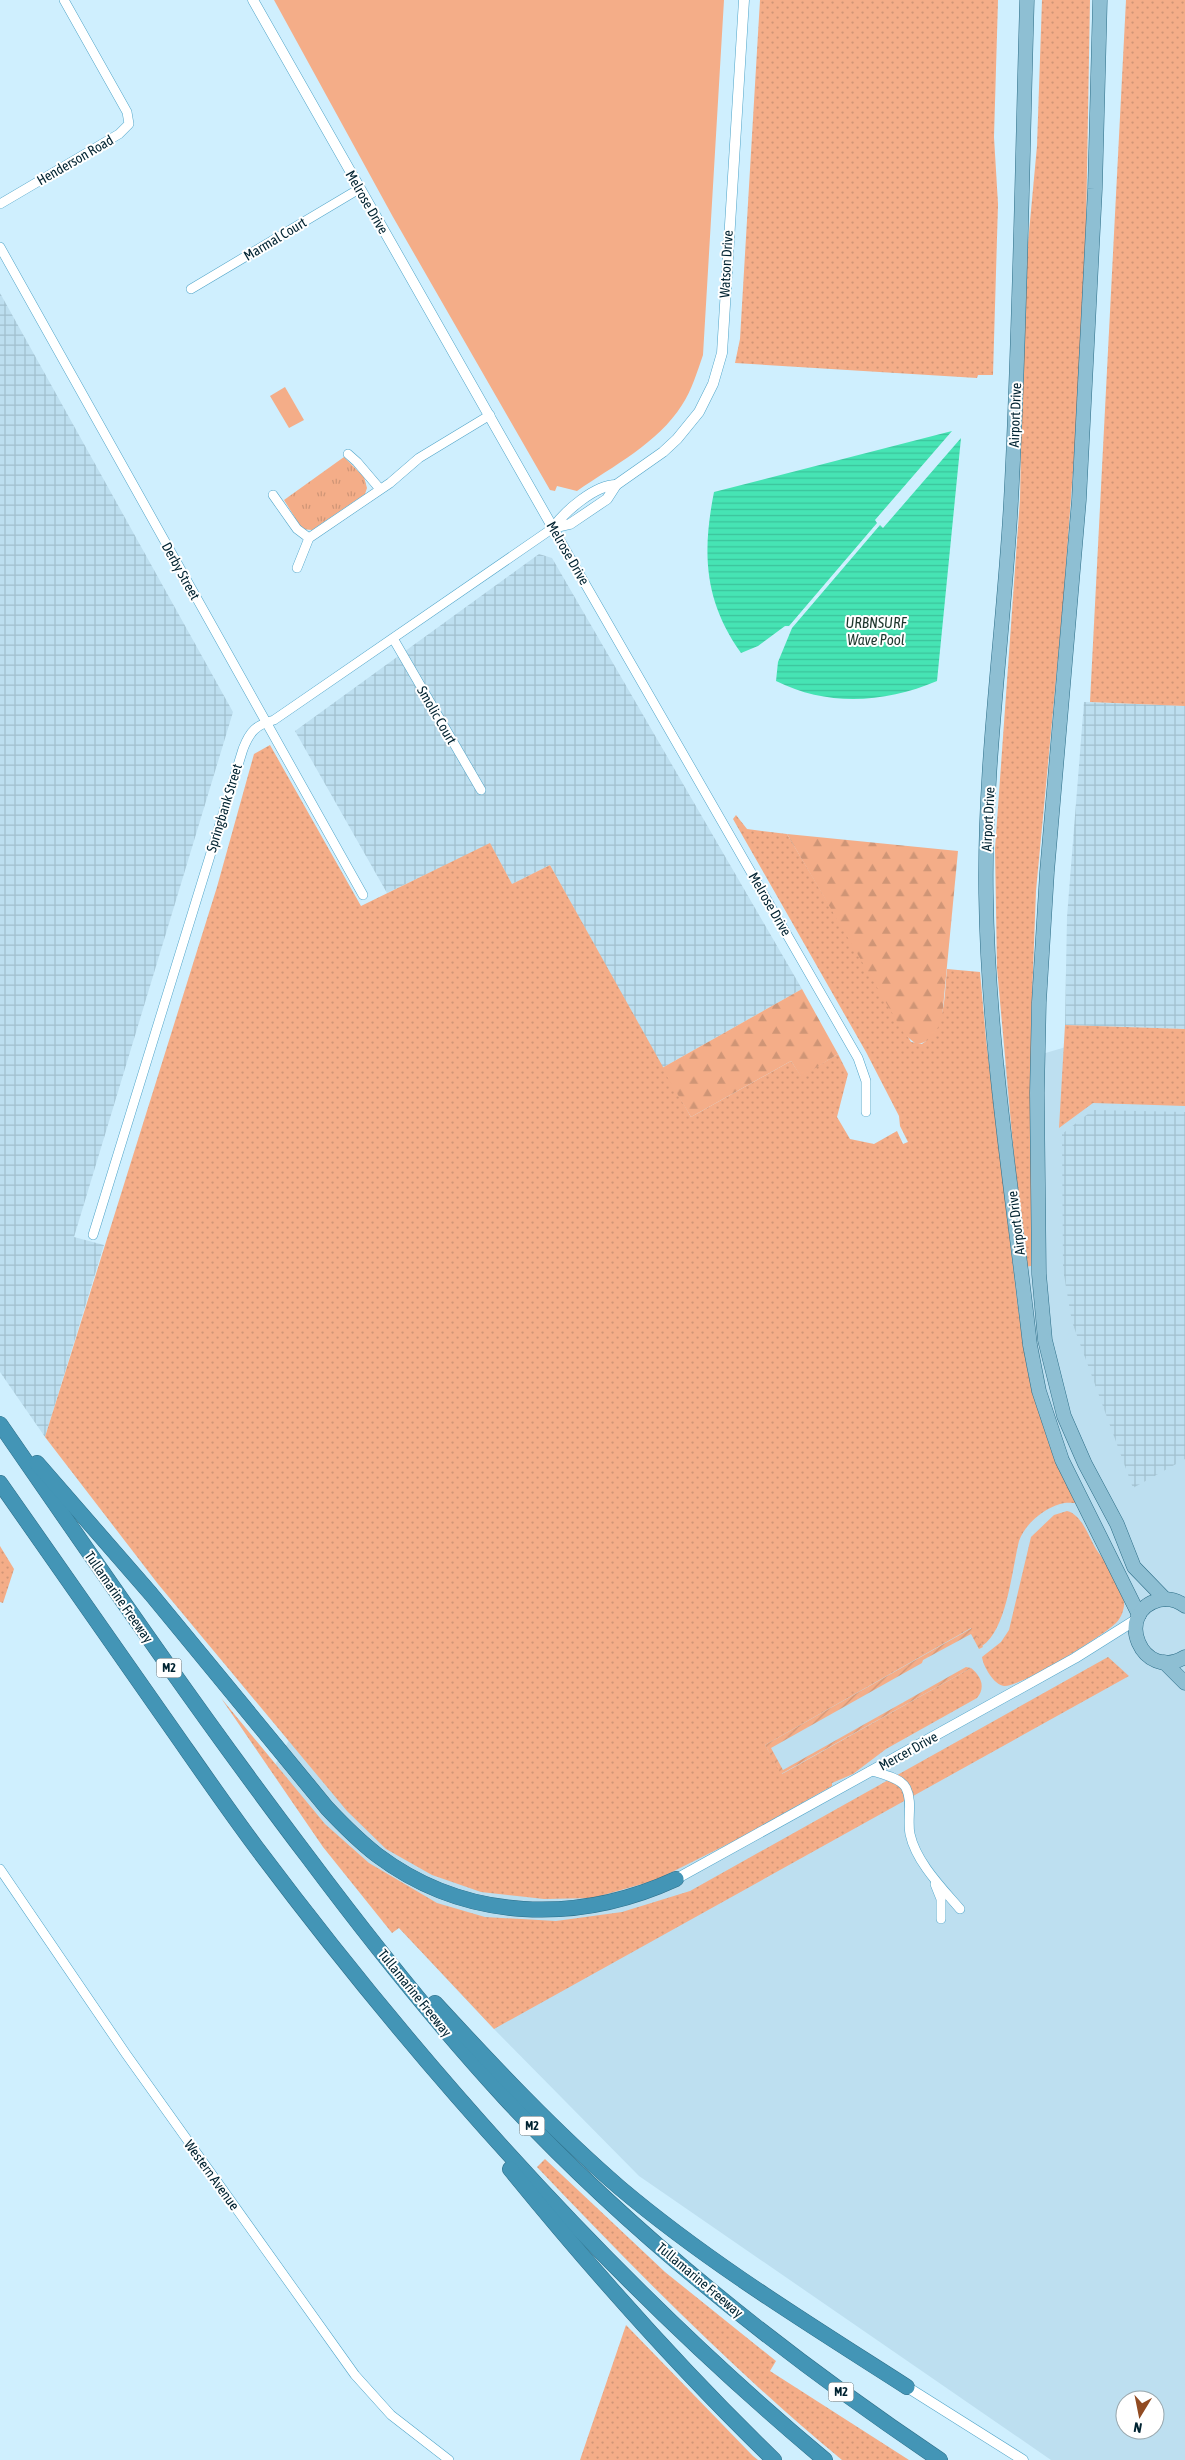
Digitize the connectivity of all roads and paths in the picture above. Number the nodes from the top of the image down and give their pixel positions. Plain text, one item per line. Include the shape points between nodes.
1 (64, 0) edge
2 (253, 0) edge
3 (744, 0) edge
4 (1027, 0) edge
5 (1100, 0) edge
6 (359, 189) junction
7 (0, 204) edge
8 (0, 247) edge
9 (191, 289) dead end
10 (490, 416) junction
11 (348, 454) dead end
12 (380, 489) junction
13 (273, 495) dead end
14 (553, 528) junction
15 (309, 538) junction
16 (298, 568) dead end
17 (394, 640) junction
18 (267, 722) junction
19 (481, 790) dead end
20 (363, 895) dead end
21 (866, 1112) dead end
22 (92, 1235) dead end
23 (0, 1422) edge
24 (0, 1483) edge
25 (1165, 1600) junction
26 (1184, 1603) edge
27 (1138, 1617) junction
28 (1185, 1657) edge
29 (1164, 1662) junction
30 (1185, 1683) edge
31 (872, 1771) junction
32 (0, 1869) edge
33 (932, 1874) junction
34 (676, 1879) joint
35 (345, 1907) junction
36 (960, 1909) dead end
37 (941, 1919) dead end
38 (505, 2151) junction
39 (906, 2387) joint
40 (449, 2460) edge
41 (774, 2460) edge
42 (825, 2460) edge
43 (940, 2460) edge
44 (1023, 2460) edge

1 - 7 street, Henderson Road via 127,112 129,124 119,134
2 - 6 street, Melrose Drive
3 - 14 street, Watson Drive via 722,353 718,369 690,426 663,452 616,485 606,485 565,513
4 - 27 main road, Airport Drive via 1012,500 990,763 986,864 990,1000 1030,1345 1040,1390 1064,1464
5 - 25 main road, Airport Drive via 1095,199 1079,500 1039,1002 1038,1274 1045,1340 1064,1416 1117,1524 1134,1567
6 - 9 street, Marmal Court
6 - 10 street, Melrose Drive
8 - 18 street, Derby Street
10 - 12 street via 419,458
10 - 14 street, Melrose Drive
11 - 12 street
12 - 15 street
13 - 15 street via 297,529
14 - 17 street, Springbank Street
14 - 21 street, Melrose Drive via 858,1058 866,1081
15 - 16 street
17 - 18 street, Springbank Street
17 - 19 street, Smolic Court
18 - 20 street, Derby Street
18 - 22 street, Springbank Street via 252,730 243,749
23 - 34 highway via 151,1594 327,1808 378,1855 416,1879 457,1897 523,1909 555,1910 618,1902
23 - 35 highway, Tullamarine Freeway / M2 via 220,1741
24 - 38 highway, M2 via 256,1847 392,2021
25 - 26 main road
25 - 27 main road via 1152,1603
27 - 29 main road via 1135,1633 1141,1650
27 - 31 street, Mercer Drive via 1075,1658
28 - 29 main road
29 - 30 main road
31 - 33 street via 898,1780 906,1788 910,1835
31 - 34 street, Mercer Drive
32 - 40 street, Western Avenue via 126,2054 355,2375 391,2414
33 - 36 street
33 - 37 street via 941,1898
35 - 39 highway via 496,2069 572,2145 622,2189 752,2288
35 - 43 highway, Tullamarine Freeway / M2 via 458,2047 548,2142 616,2207 708,2289 781,2348
38 - 41 highway via 509,2169 580,2254 694,2379
38 - 42 highway, M2 via 639,2291
39 - 44 street

